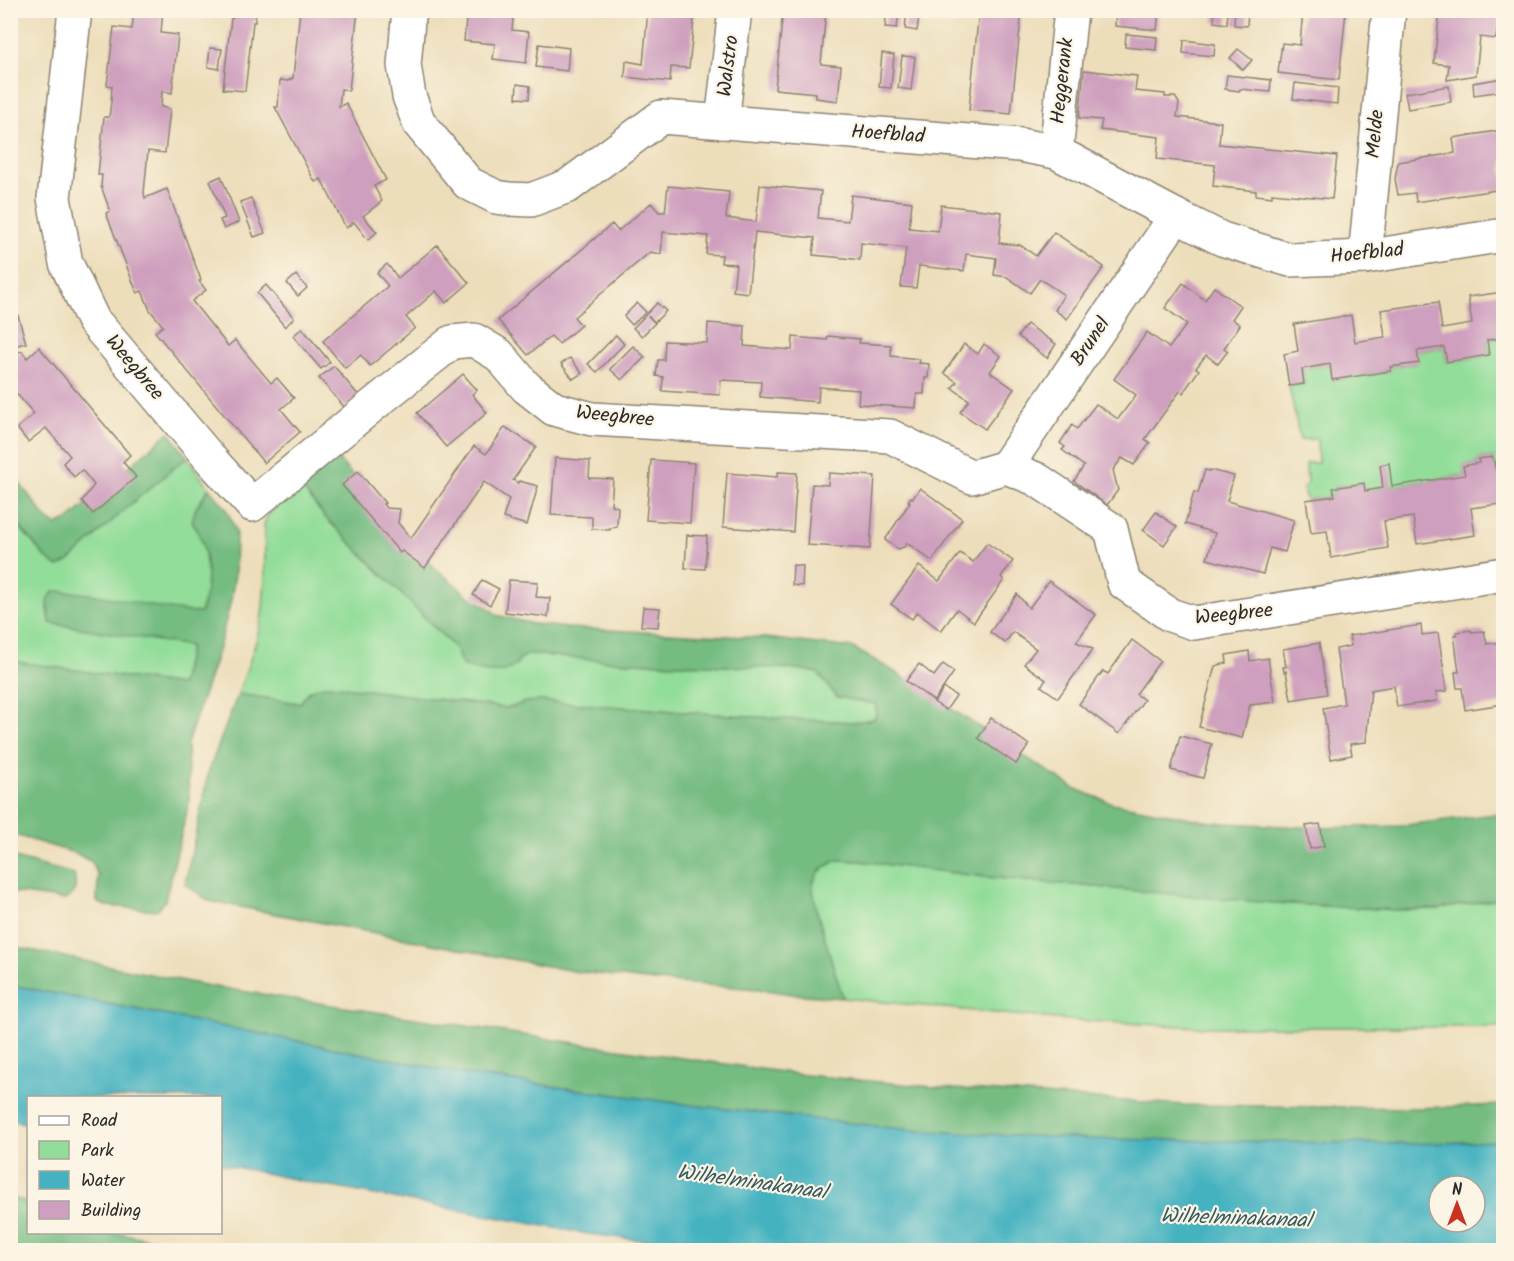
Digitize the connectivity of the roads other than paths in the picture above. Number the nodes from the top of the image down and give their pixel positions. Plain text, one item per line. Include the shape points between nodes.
1 (75, 10) edge
2 (409, 10) edge
3 (735, 10) edge
4 (1071, 10) edge
5 (1389, 10) edge
6 (722, 122) junction
7 (1056, 152) junction
8 (1176, 216) junction
9 (1503, 235) edge
10 (1365, 257) junction
11 (1006, 467) junction
12 (1503, 574) edge

1 - 11 street, Weegbree via 54,198 66,263 93,320 252,505 452,342 474,340 499,355 526,387 554,409 592,418 890,436 972,477
2 - 6 street, Hoefblad via 404,65 419,123 468,183 496,197 531,200 568,186 661,117
3 - 6 street, Walstro
4 - 7 street, Heggerank
5 - 10 street, Melde
6 - 7 street, Hoefblad
7 - 8 street, Hoefblad
8 - 10 street, Hoefblad via 1222,239 1290,260
8 - 11 street, Brunel
9 - 10 street, Hoefblad
11 - 12 street, Weegbree via 1036,479 1111,530 1124,583 1170,615 1194,623

